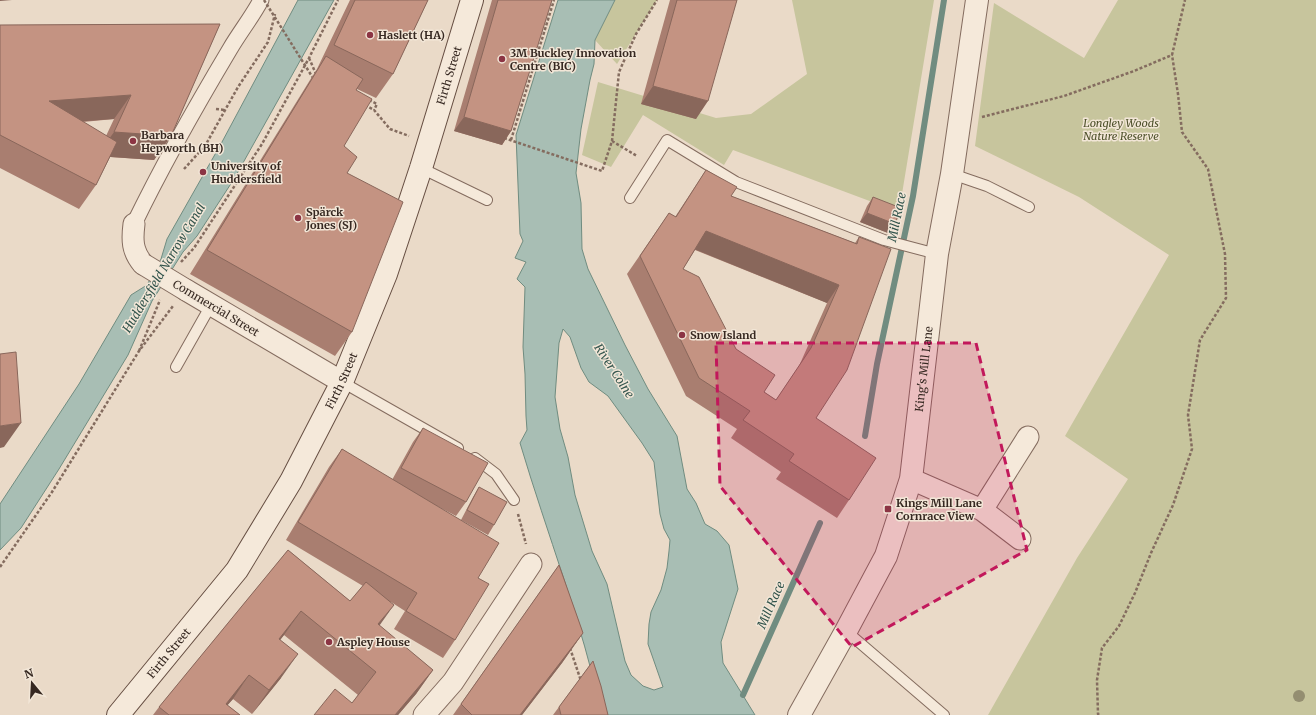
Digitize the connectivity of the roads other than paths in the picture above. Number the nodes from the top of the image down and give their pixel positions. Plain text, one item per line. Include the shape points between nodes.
1 (263, 0) edge
2 (472, 0) edge
3 (977, 0) edge
4 (420, 168) junction
5 (952, 174) junction
6 (630, 198) dead end
7 (487, 200) dead end
8 (1029, 207) dead end
9 (134, 224) joint
10 (937, 254) junction
11 (211, 305) junction
12 (176, 367) dead end
13 (342, 382) junction
14 (1028, 437) dead end
15 (911, 479) junction
16 (514, 500) road end
17 (982, 510) junction
18 (1020, 539) dead end
19 (531, 564) road end
20 (846, 631) junction
21 (118, 715) edge
22 (424, 715) edge
23 (799, 715) edge
24 (944, 715) edge

1 - 9 street, Commercial Street via 231,47
2 - 4 main road, Firth Street
3 - 5 main road, King's Mill Lane
4 - 7 lane
4 - 13 main road, Firth Street via 386,274
5 - 8 lane via 986,186
5 - 10 main road, King's Mill Lane
6 - 10 lane via 667,140 736,182 884,240
9 - 11 street, Commercial Street, bridge via 132,237 136,256 181,296
10 - 15 main road, King's Mill Lane
11 - 12 lane
11 - 13 street, Commercial Street
13 - 16 lane via 470,455 496,474
13 - 21 main road, Firth Street via 291,481 237,570
14 - 17 street
15 - 17 street
15 - 20 main road, King's Mill Lane via 886,556
17 - 18 street
19 - 22 street via 453,682
20 - 23 main road, King's Mill Lane
20 - 24 lane

